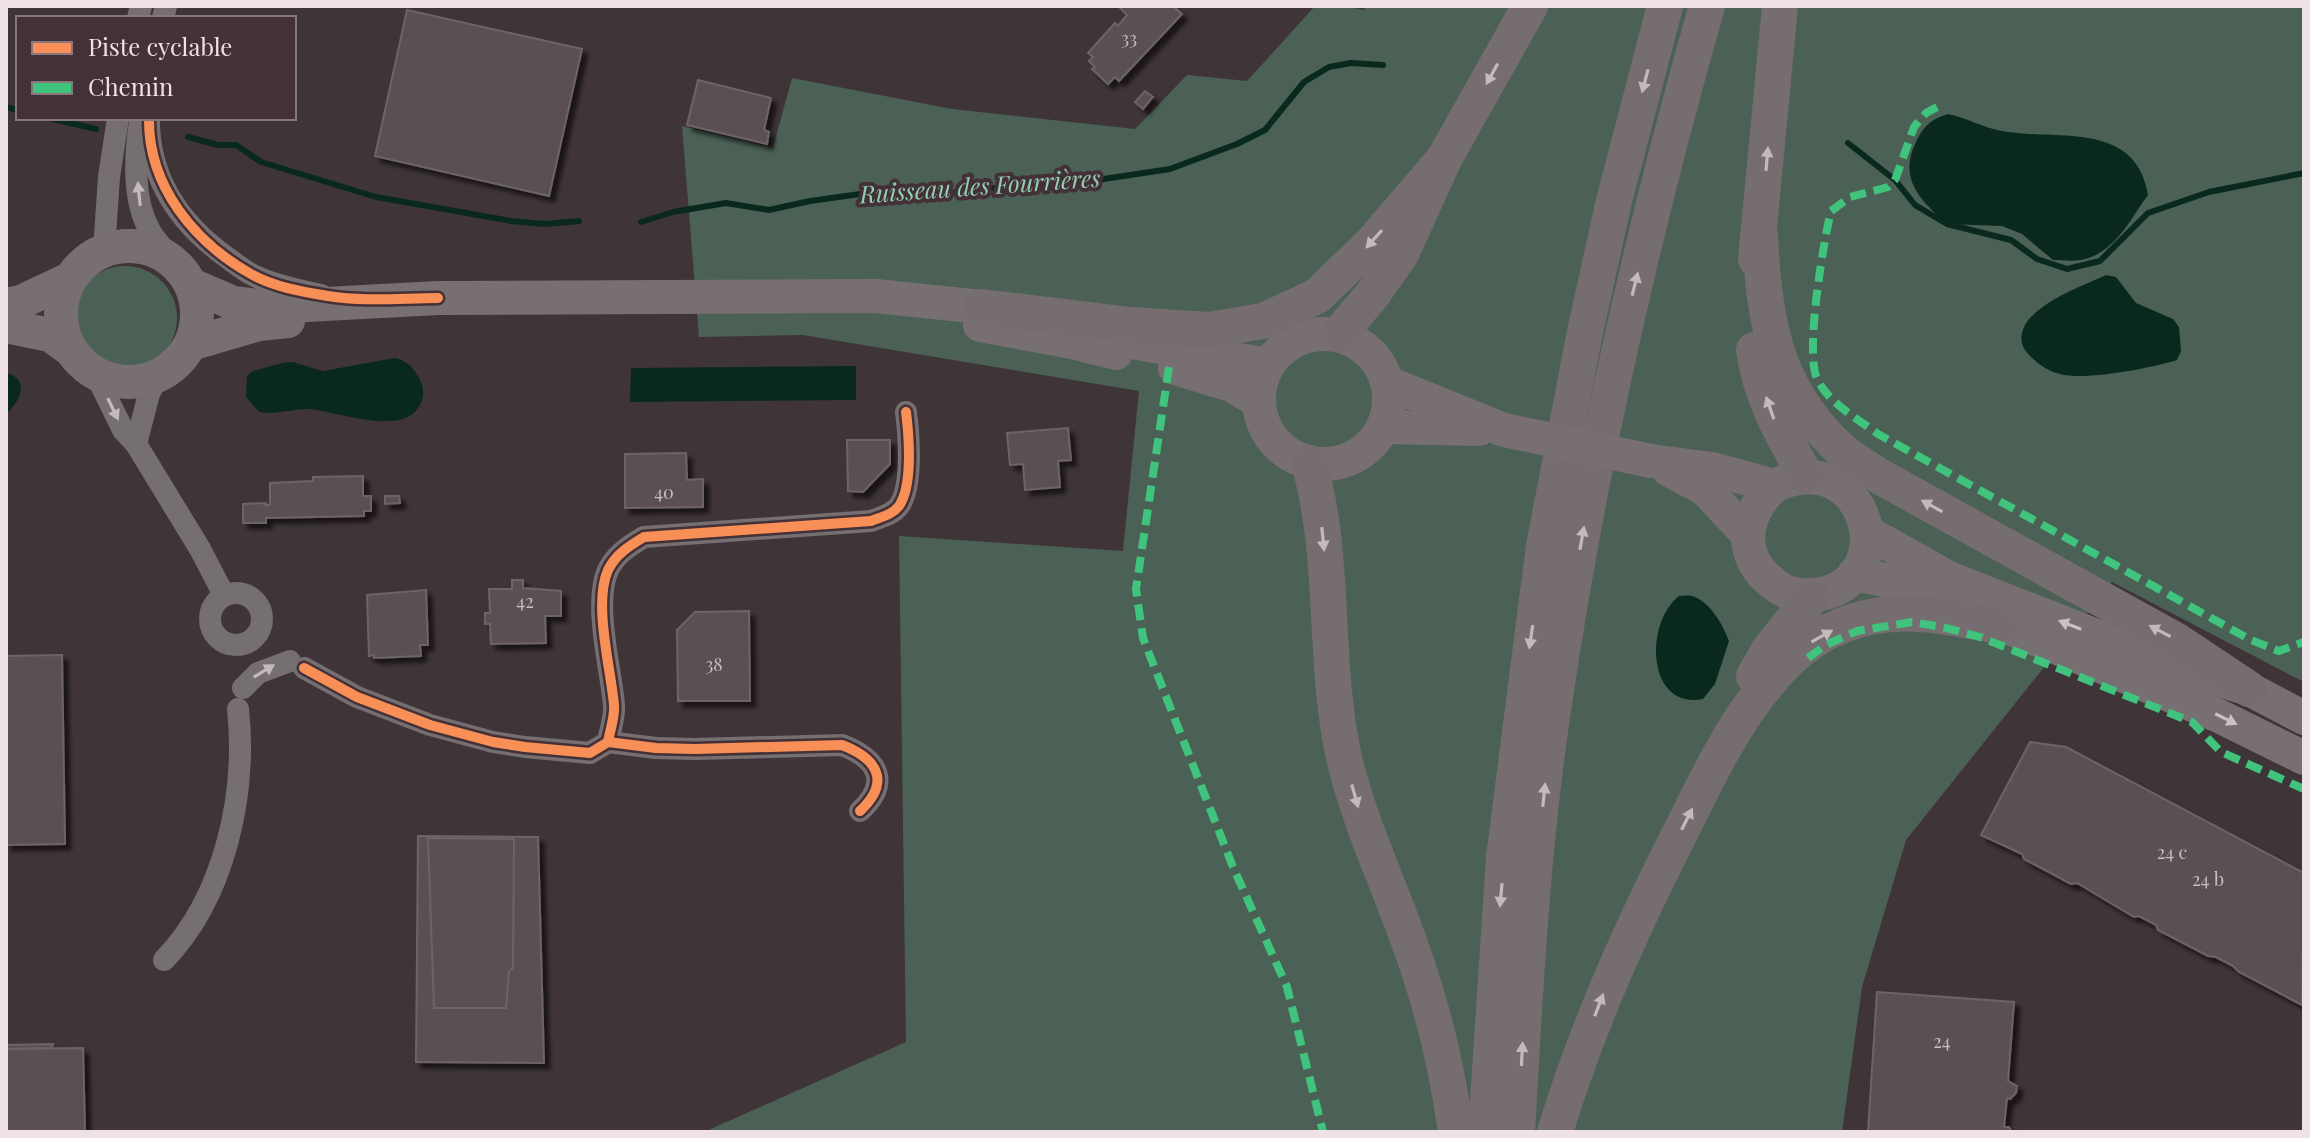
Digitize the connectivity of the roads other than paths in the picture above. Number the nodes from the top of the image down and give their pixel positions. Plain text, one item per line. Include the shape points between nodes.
1 (1530, 6) edge
2 (1665, 6) edge
3 (1707, 6) edge
4 (1780, 6) edge
5 (118, 120) edge
6 (141, 120) edge
7 (149, 120) edge
8 (1444, 159) junction
9 (1760, 237) junction
10 (104, 250) junction
11 (182, 273) junction
12 (70, 279) junction
13 (438, 298) junction
14 (6, 305) edge
15 (981, 307) junction
16 (6, 326) edge
17 (1339, 334) junction
18 (191, 344) junction
19 (82, 361) junction
20 (1268, 364) junction
21 (159, 375) junction
22 (1388, 383) junction
23 (1258, 401) junction
24 (906, 412) dead end
25 (1384, 427) junction
26 (1504, 430) junction
27 (136, 444) junction
28 (1651, 461) junction
29 (1309, 463) junction
30 (1790, 481) junction
31 (1867, 532) junction
32 (1748, 535) junction
33 (1854, 574) junction
34 (224, 595) dead end
35 (1812, 596) junction
36 (1998, 626) junction
37 (2249, 689) junction
38 (2304, 718) edge
39 (608, 742) junction
40 (1718, 758) junction
41 (2304, 758) edge
42 (860, 811) dead end
43 (164, 960) dead end
44 (1456, 1132) edge
45 (1486, 1132) edge
46 (1517, 1132) edge
47 (1555, 1132) edge

1 -> 8 highway
2 -> 45 highway via 1614,201 1544,546 1504,857
46 -> 3 highway via 1528,943 1553,712 1590,487 1627,317
9 -> 4 highway
5 - 10 street
11 -> 6 street via 141,210 136,155
7 - 13 street via 155,161 183,218 213,248 252,275 332,297
8 -> 15 highway via 1372,243 1317,296 1263,321 1209,330
8 - 17 highway via 1401,254
30 -> 9 highway via 1752,335 1751,288
37 -> 9 highway via 2177,641 1881,477 1837,447 1803,407 1780,366 1762,289
10 - 11 main road via 128,245 152,249
10 - 12 main road
11 - 13 main road via 208,295 269,307
11 - 18 main road via 197,303
12 - 14 main road
12 - 19 main road via 62,301 62,328
13 - 15 main road via 876,296
15 - 20 main road via 1084,333
16 - 19 main road via 50,335
17 - 20 main road via 1299,338
17 - 22 main road via 1361,344 1378,361
18 - 21 main road via 170,370
18 - 23 main road via 259,324 345,316 866,316 973,324 1072,342 1231,385
19 - 21 main road via 107,379 131,383
19 -> 27 street
20 - 23 main road
21 - 27 street
22 - 25 main road
22 - 26 main road
23 - 29 main road via 1271,437 1287,453
24 - 39 street via 905,489 890,514 871,521 644,537 620,552 607,571 603,596 614,709
25 - 26 main road
25 - 29 main road via 1360,454 1335,463
26 - 28 main road, bridge
27 - 34 street
28 - 30 main road
28 - 32 main road via 1705,489
29 -> 44 highway via 1319,497 1326,566 1333,706 1361,818 1426,990
30 - 31 main road via 1824,479 1841,486 1864,515
30 - 32 main road via 1760,499
31 - 33 main road via 1867,547
37 -> 31 main road via 2173,666 1949,578
32 - 35 main road via 1756,566 1766,579 1796,595
33 - 35 main road via 1842,585
33 - 36 main road via 1924,592
35 - 40 highway via 1769,650 1734,710
40 -> 36 highway via 1787,661 1841,626 1885,614 1935,613
36 -> 41 main road via 2219,716
37 - 38 main road
39 - 42 street via 695,749 842,745 862,753 875,769 879,784
43 -> 39 street via 204,904 219,868 238,783 241,699 258,673 297,664 357,697 493,742 590,753
47 -> 40 highway via 1605,987

